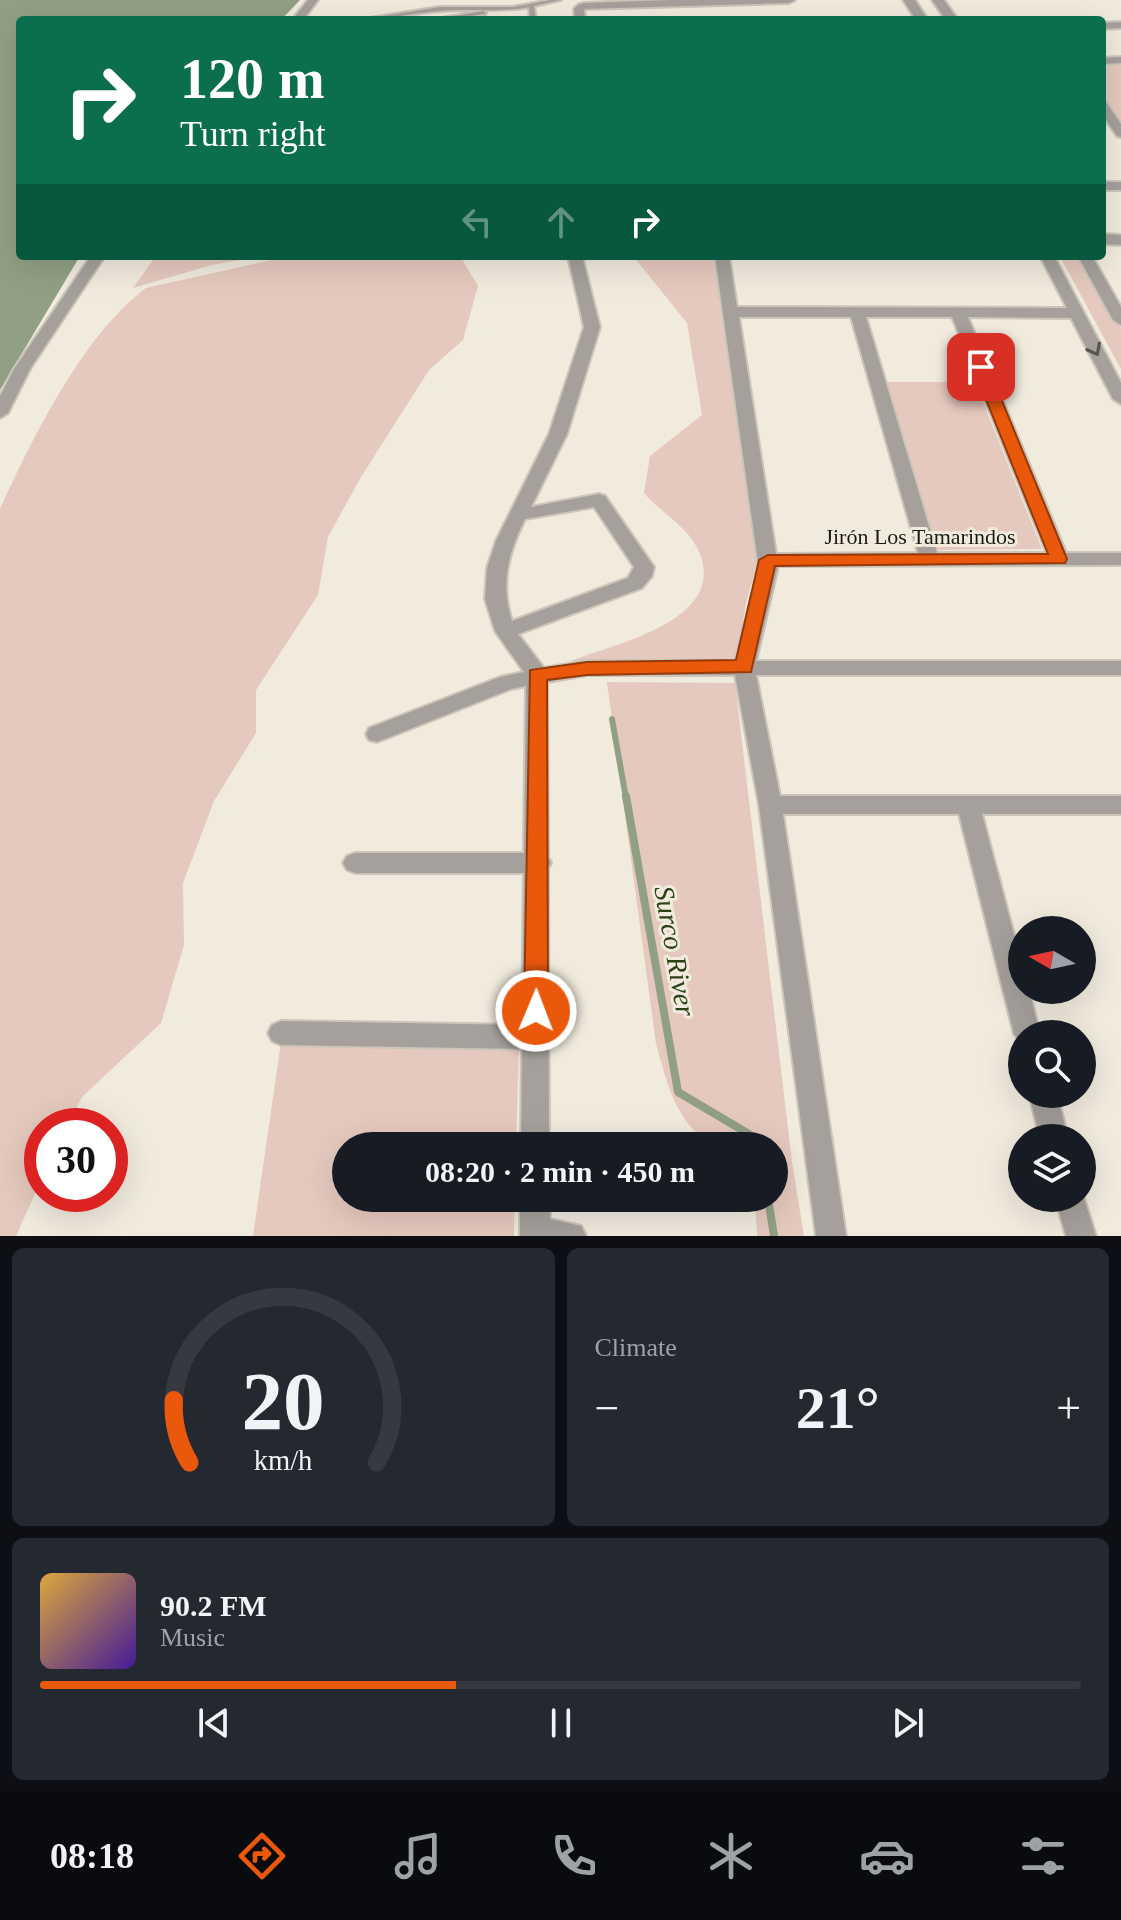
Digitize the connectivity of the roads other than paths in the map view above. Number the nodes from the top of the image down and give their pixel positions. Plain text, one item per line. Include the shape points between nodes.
1 (313, 0) edge
2 (556, 0) edge
3 (789, 0) edge
4 (531, 6) junction
5 (583, 6) joint
6 (451, 8) junction
7 (513, 9) junction
8 (300, 16) edge
9 (390, 16) edge
10 (457, 16) edge
11 (471, 16) edge
12 (532, 16) edge
13 (580, 16) edge
14 (1106, 111) edge
15 (1121, 133) edge
16 (95, 260) edge
17 (576, 260) edge
18 (723, 260) edge
19 (1049, 260) edge
20 (1087, 260) edge
21 (732, 312) junction
22 (857, 312) junction
23 (958, 312) junction
24 (1075, 313) junction
25 (1121, 320) edge
26 (1121, 399) edge
27 (0, 413) edge
28 (518, 515) junction
29 (1059, 559) junction
30 (1121, 559) edge
31 (768, 560) junction
32 (929, 560) junction
33 (505, 631) junction
34 (744, 667) junction
35 (1121, 668) edge
36 (537, 674) junction
37 (377, 734) dead end
38 (968, 804) junction
39 (770, 805) junction
40 (1121, 805) edge
41 (355, 863) dead end
42 (539, 863) junction
43 (1023, 1020) edge
44 (281, 1033) dead end
45 (536, 1037) junction
46 (535, 1132) edge
47 (535, 1212) edge
48 (1074, 1212) edge
49 (535, 1234) edge
50 (571, 1236) edge
51 (831, 1236) edge
52 (1081, 1236) edge

1 - 8 street
2 - 4 lane
3 - 5 street
4 - 7 lane
4 - 12 lane
5 - 13 street
6 - 7 lane
6 - 9 lane
6 - 10 lane
7 - 11 lane
14 - 15 street
16 - 27 street via 22,369
17 - 28 street via 592,327 558,434
18 - 21 street
19 - 24 street
20 - 25 street
21 - 22 street
21 - 31 street
22 - 23 street
22 - 32 street
23 - 24 street
23 - 29 street
24 -> 26 street
28 - 33 street via 497,568 495,599
28 - 33 street via 599,500 644,567 635,583
29 - 30 street, Jirón Los Tamarindos
29 - 32 street, Jirón Los Tamarindos
31 - 32 street, Jirón Los Tamarindos
31 - 34 street
33 - 36 street
34 - 35 street
34 - 36 street via 592,668
34 - 39 street
36 - 37 street
36 - 42 street
38 - 39 street
38 - 40 street
38 - 43 street
39 - 51 street
41 - 42 street
42 - 45 street
44 - 45 street
45 - 46 street
47 - 49 street
48 - 52 street
49 - 50 street

